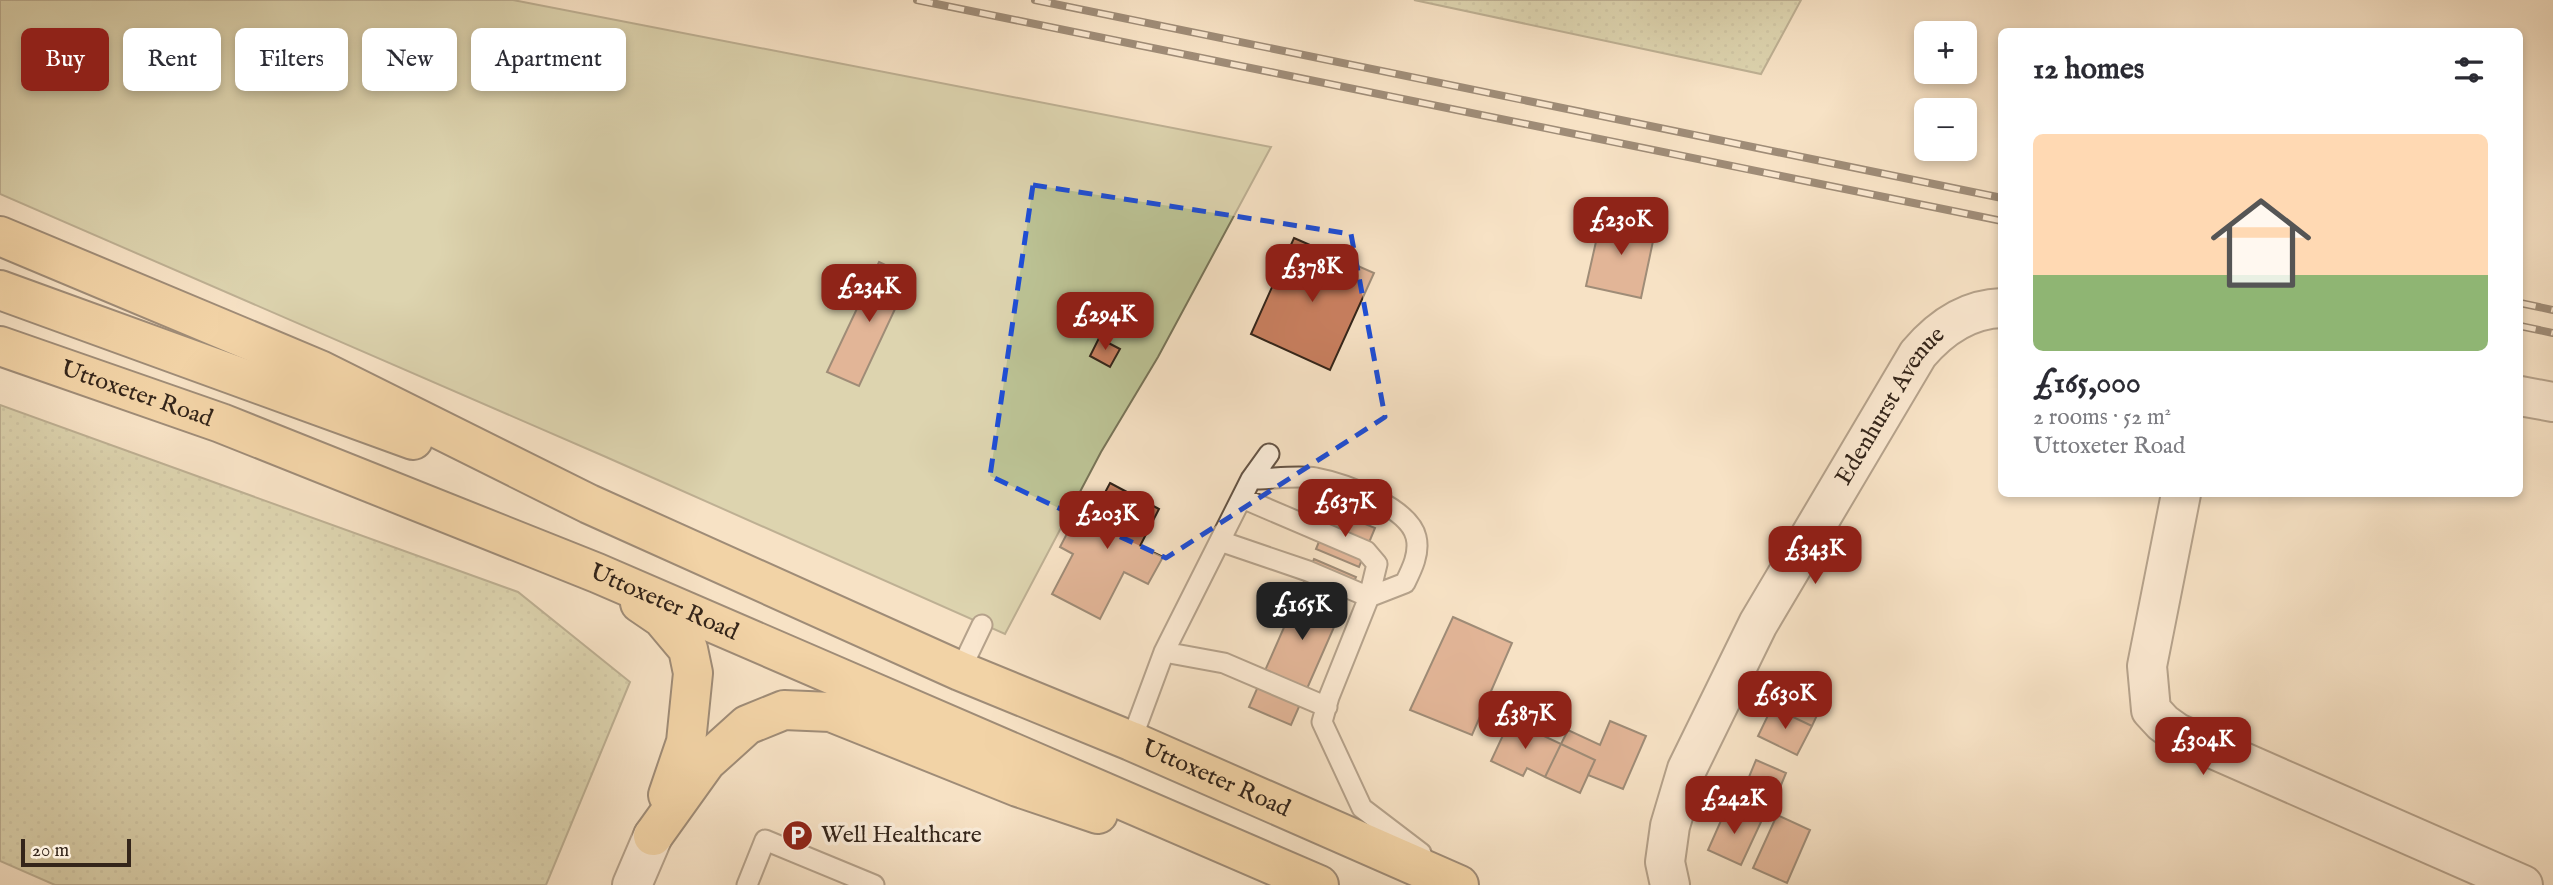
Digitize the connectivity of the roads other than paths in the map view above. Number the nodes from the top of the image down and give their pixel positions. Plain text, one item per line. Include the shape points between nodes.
1 (0, 236) edge
2 (0, 290) edge
3 (1998, 308) edge
4 (0, 346) edge
5 (2523, 397) edge
6 (2553, 402) edge
7 (1269, 454) dead end
8 (1251, 479) junction
9 (2180, 497) edge
10 (1242, 498) junction
11 (590, 504) junction
12 (1220, 541) junction
13 (597, 573) junction
14 (1369, 597) junction
15 (982, 625) dead end
16 (1164, 652) junction
17 (960, 671) junction
18 (1327, 707) junction
19 (1131, 741) junction
20 (653, 836) junction
21 (1456, 884) edge
22 (632, 885) edge
23 (747, 885) edge
24 (874, 885) edge
25 (1309, 885) edge
26 (1319, 885) edge
27 (1670, 885) edge
28 (2523, 885) edge

1 - 11 highway via 320,370
2 - 11 highway
3 - 27 street, Edenhurst Avenue via 1965,316 1932,338 1919,354 1758,624 1687,769 1670,826 1665,862
4 - 13 highway, Uttoxeter Road via 222,423
5 - 6 street
7 - 8 lane
8 - 10 lane
8 - 14 lane via 1314,478 1359,490 1402,517 1416,535 1416,560 1405,583
9 - 28 street via 2147,666 2151,710 2177,733
10 - 12 lane
10 - 14 lane via 1366,551 1377,564
11 - 17 highway, Uttoxeter Road
12 - 14 lane
12 - 16 lane
13 - 20 highway via 662,618 688,649 693,673 686,742
13 - 26 highway, Uttoxeter Road
14 - 18 lane
15 - 17 lane
16 - 18 lane via 1224,663
16 - 19 lane
17 - 19 highway, Uttoxeter Road
18 - 21 lane via 1322,722 1362,808
19 - 21 highway, Uttoxeter Road
20 - 22 street
20 - 25 highway via 706,762 747,724 784,710 831,712 1018,787
23 - 24 lane via 765,840

